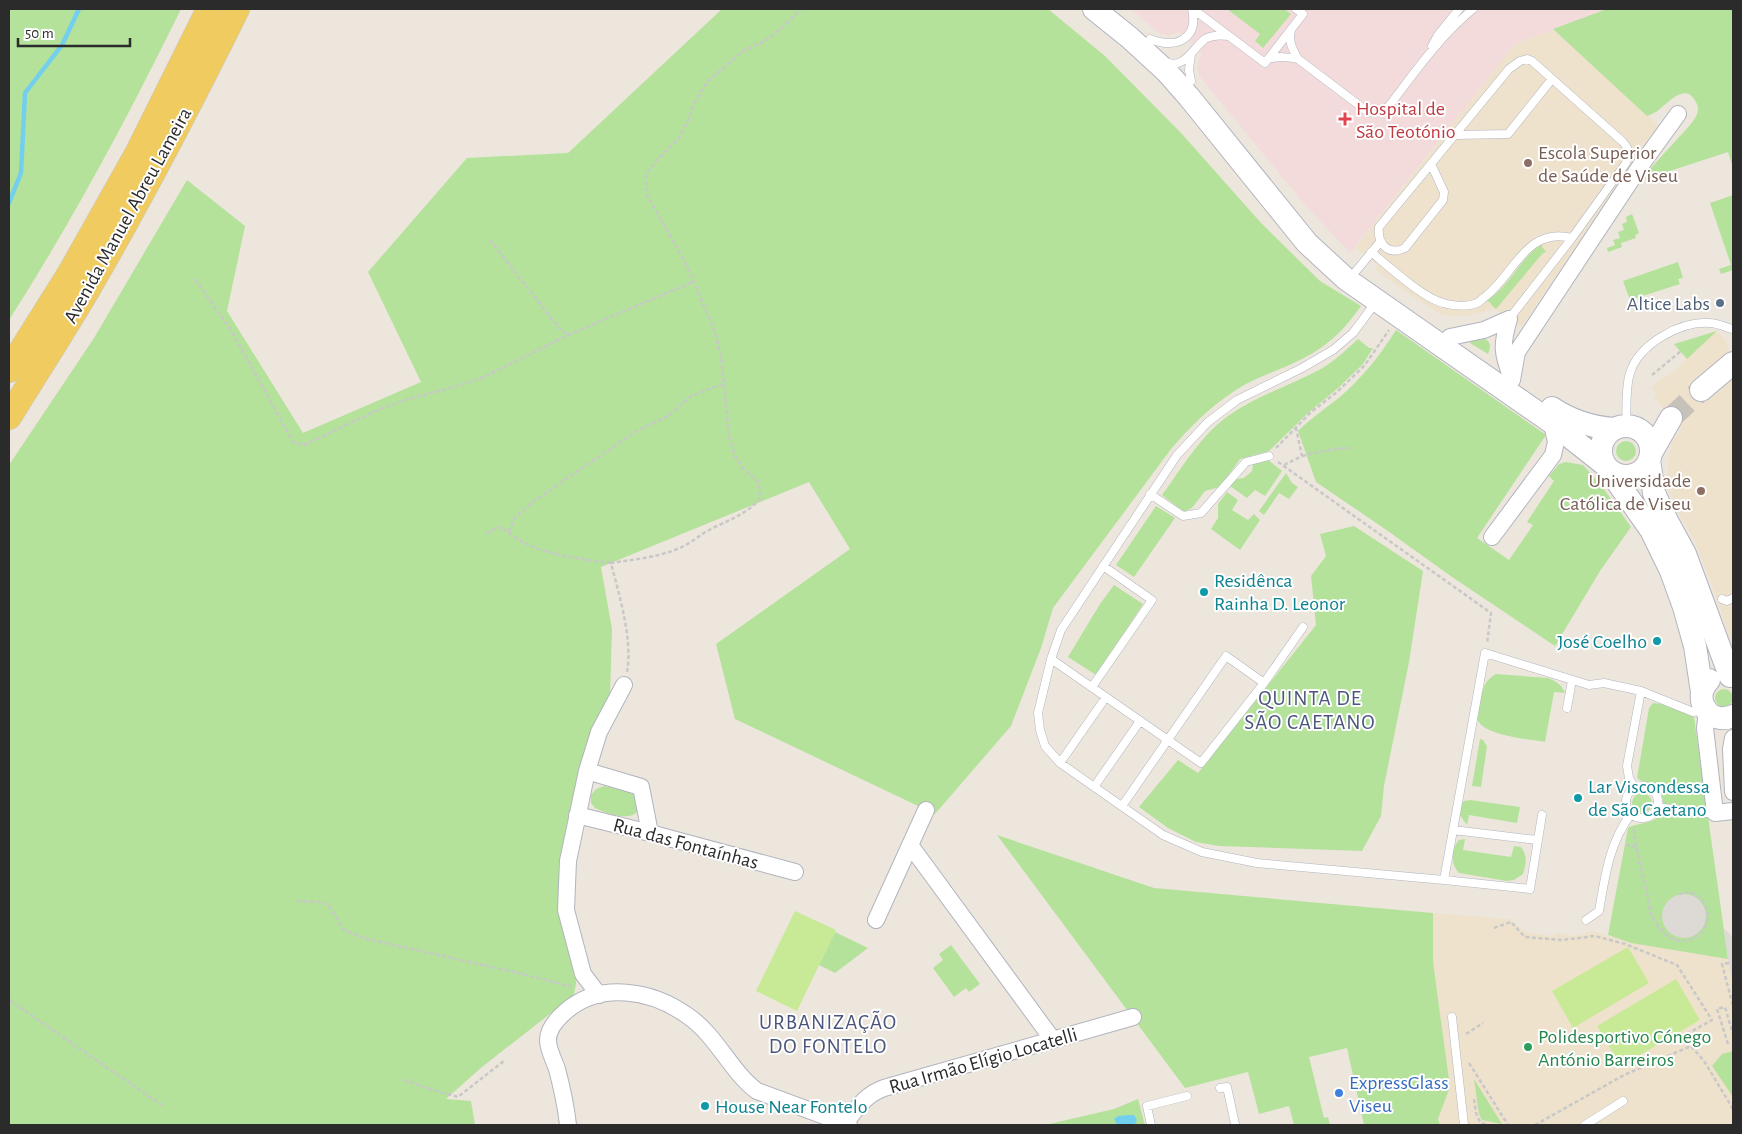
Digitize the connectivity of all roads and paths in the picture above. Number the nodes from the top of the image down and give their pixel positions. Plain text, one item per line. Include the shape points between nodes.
1 (209, 9) edge
2 (237, 9) edge
3 (801, 9) edge
4 (1094, 9) edge
5 (1113, 9) edge
6 (1193, 9) edge
7 (1296, 9) edge
8 (1459, 9) edge
9 (1473, 9) edge
10 (1292, 28) junction
11 (1229, 36) junction
12 (1140, 38) junction
13 (1183, 59) junction
14 (1268, 59) junction
15 (1298, 59) junction
16 (1425, 59) junction
17 (1552, 79) junction
18 (1678, 114) dead end
19 (1455, 135) junction
20 (1431, 164) junction
21 (1572, 238) junction
22 (490, 240) dead end
23 (1381, 241) junction
24 (1371, 252) junction
25 (1356, 271) junction
26 (194, 279) dead end
27 (692, 282) junction
28 (1377, 300) junction
29 (1509, 319) junction
30 (1393, 325) dead end
31 (1732, 328) edge
32 (568, 335) junction
33 (1450, 337) junction
34 (1681, 351) dead end
35 (1733, 363) edge
36 (9, 370) edge
37 (1652, 375) dead end
38 (1512, 380) junction
39 (723, 384) junction
40 (1701, 390) tunnel mouth
41 (9, 417) edge
42 (1552, 424) junction
43 (1296, 428) junction
44 (1626, 428) junction
45 (1353, 448) dead end
46 (1552, 455) junction
47 (1270, 456) junction
48 (1302, 456) junction
49 (1650, 457) junction
50 (1599, 461) junction
51 (1284, 466) junction
52 (1150, 494) junction
53 (509, 532) junction
54 (486, 534) dead end
55 (1492, 537) dead end
56 (611, 563) junction
57 (1103, 566) junction
58 (1722, 598) dead end
59 (1733, 598) edge
60 (1303, 628) dead end
61 (1485, 653) junction
62 (1051, 659) junction
63 (1732, 677) edge
64 (1572, 680) junction
65 (1264, 682) junction
66 (624, 685) joint
67 (1092, 688) junction
68 (1641, 691) junction
69 (1106, 697) junction
70 (1704, 703) junction
71 (1567, 708) dead end
72 (1733, 716) edge
73 (1140, 721) junction
74 (1733, 738) edge
75 (1168, 740) junction
76 (1060, 763) junction
77 (587, 771) junction
78 (1094, 787) junction
79 (1635, 788) junction
80 (1733, 792) edge
81 (1122, 806) junction
82 (1657, 807) junction
83 (926, 810) dead end
84 (1733, 811) edge
85 (1715, 813) junction
86 (577, 815) junction
87 (1542, 815) dead end
88 (1631, 815) junction
89 (1453, 830) junction
90 (650, 832) junction
91 (1537, 840) junction
92 (910, 845) junction
93 (795, 872) dead end
94 (1444, 880) junction
95 (1679, 894) dead end
96 (297, 900) dead end
97 (876, 920) dead end
98 (1586, 920) dead end
99 (1494, 928) dead end
100 (1729, 963) dead end
101 (599, 994) junction
102 (9, 1000) edge
103 (1733, 1006) edge
104 (1133, 1017) dead end
105 (1452, 1017) dead end
106 (1483, 1023) dead end
107 (1733, 1034) edge
108 (1463, 1035) dead end
109 (1053, 1040) junction
110 (1728, 1044) dead end
111 (1692, 1046) junction
112 (505, 1060) dead end
113 (1468, 1067) dead end
114 (404, 1080) dead end
115 (1220, 1088) dead end
116 (1472, 1092) dead end
117 (1187, 1096) dead end
118 (1623, 1101) dead end
119 (163, 1106) dead end
120 (1733, 1109) edge
121 (847, 1124) edge
122 (568, 1125) edge
123 (1151, 1125) edge
124 (1234, 1125) edge
125 (1464, 1125) edge
126 (1486, 1125) edge
127 (1508, 1125) edge
128 (1535, 1125) edge
129 (1585, 1125) edge

1 - 36 main road, Avenida Manuel Abreu Lameira via 137,154 70,273
2 - 41 main road, Avenida Manuel Abreu Lameira via 160,162 90,286
3 - 27 path via 781,29 743,51 707,82 679,138 646,175 648,195 684,260
4 - 12 street
5 - 12 street
6 - 11 lane
6 - 12 lane via 1194,22 1185,38 1171,44
7 - 10 lane via 1303,14
8 - 16 lane via 1438,35
9 - 16 lane via 1457,22
10 - 14 lane
10 - 15 lane via 1290,42
11 - 13 lane via 1206,39
11 - 14 lane via 1265,64
12 - 13 street
12 - 28 street via 1307,243 1346,279
13 - 25 street via 1191,81 1305,222
14 - 15 lane via 1276,56
15 - 16 lane via 1368,112 1374,113 1389,106
17 - 19 lane via 1508,134
17 - 19 lane via 1532,61 1520,61 1509,69
17 - 21 lane via 1628,148 1626,163
18 - 38 street via 1518,352
19 - 20 lane
20 - 23 lane via 1379,227
20 - 23 lane via 1444,192 1443,200 1405,248 1391,250
21 - 24 lane via 1561,235 1545,237 1527,248 1491,292 1477,303 1461,305 1442,303 1427,296
21 - 29 lane
22 - 32 path via 559,328
23 - 24 lane
24 - 25 lane
25 - 33 street
26 - 32 path via 231,330 293,442 304,445 387,407 484,377
27 - 32 path
27 - 39 path via 714,329 721,356
28 - 42 street
28 - 52 lane via 1353,333 1333,350 1237,400 1208,422 1177,454
29 - 33 street via 1484,330
29 - 38 street via 1503,348
30 - 43 path via 1365,365
31 - 44 lane via 1699,324 1655,340 1634,364 1629,375
33 - 38 street
34 - 37 path
35 - 40 street
38 - 44 street via 1573,421 1597,427
39 - 53 path via 691,396 668,416 635,432 530,503 514,519
39 - 56 path via 729,436 735,456 758,482 760,500 739,517 686,545 665,553
42 - 46 street via 1556,442
42 - 50 street
43 - 47 path
43 - 48 path
44 - 49 street via 1648,440
44 - 49 street via 1671,418
44 - 50 street via 1606,435
45 - 48 path
46 - 50 street via 1567,450
46 - 55 street
47 - 51 path
47 - 52 lane via 1246,462 1200,513 1183,516
48 - 51 path
49 - 50 street via 1641,471 1629,476 1615,474
49 - 63 street via 1654,493 1685,554
50 - 70 street via 1651,530 1670,571 1695,646
51 - 61 path via 1490,613
52 - 57 lane
53 - 54 path via 498,528
53 - 56 path via 525,543 548,551
56 - 66 path via 629,661
57 - 62 lane via 1061,630
57 - 67 lane via 1152,600
58 - 59 lane via 1727,601
60 - 65 lane
61 - 64 lane
61 - 89 lane
62 - 67 lane
62 - 76 lane via 1038,713 1045,746
63 - 70 street via 1723,675 1709,680 1704,685
64 - 68 lane
64 - 71 lane
65 - 75 lane via 1201,763
65 - 75 lane via 1226,656
66 - 77 street via 599,732
67 - 69 lane
68 - 70 lane via 1693,712 1699,711
68 - 79 lane via 1627,766 1628,778
69 - 73 lane
69 - 76 lane
70 - 72 street via 1720,718
70 - 85 street
73 - 75 lane
73 - 78 lane
74 - 80 street
75 - 81 lane
76 - 78 lane
77 - 86 street
77 - 90 street via 640,787
78 - 81 lane
79 - 82 lane via 1644,786 1653,791 1658,800
79 - 88 lane via 1626,800
81 - 94 lane via 1163,834 1202,852 1257,863
82 - 85 lane
82 - 88 lane via 1645,818
83 - 92 street
84 - 85 street
86 - 90 street, Rua das Fontaínhas
86 - 101 street via 568,862 566,910 584,974
87 - 91 lane
88 - 95 path via 1652,916 1667,935 1687,941 1705,929 1707,912 1701,899 1695,895
88 - 98 lane via 1623,824 1610,855 1599,911
89 - 91 lane
89 - 94 lane
90 - 93 street, Rua das Fontaínhas
91 - 94 lane via 1530,889
92 - 97 street
92 - 109 street
96 - 101 path via 329,906 344,930 368,939
99 - 111 path via 1510,922 1525,937 1562,940 1595,936 1677,965 1712,1020 1685,1035
100 - 103 path via 1722,964
101 - 121 street via 623,991 647,995 668,1004 703,1029 746,1083 757,1091
101 - 122 street via 572,1006 560,1016 548,1034
102 - 119 path
104 - 109 street, Rua Irmão Elígio Locatelli
105 - 125 lane
106 - 108 path
107 - 110 path via 1725,1007 1717,1009
109 - 121 street, Rua Irmão Elígio Locatelli via 872,1093
111 - 120 path
111 - 128 path via 1624,1075
112 - 114 path via 458,1096
113 - 127 path via 1466,1058
115 - 124 lane via 1227,1087
116 - 126 path via 1477,1118
117 - 123 lane via 1146,1106
118 - 129 lane

